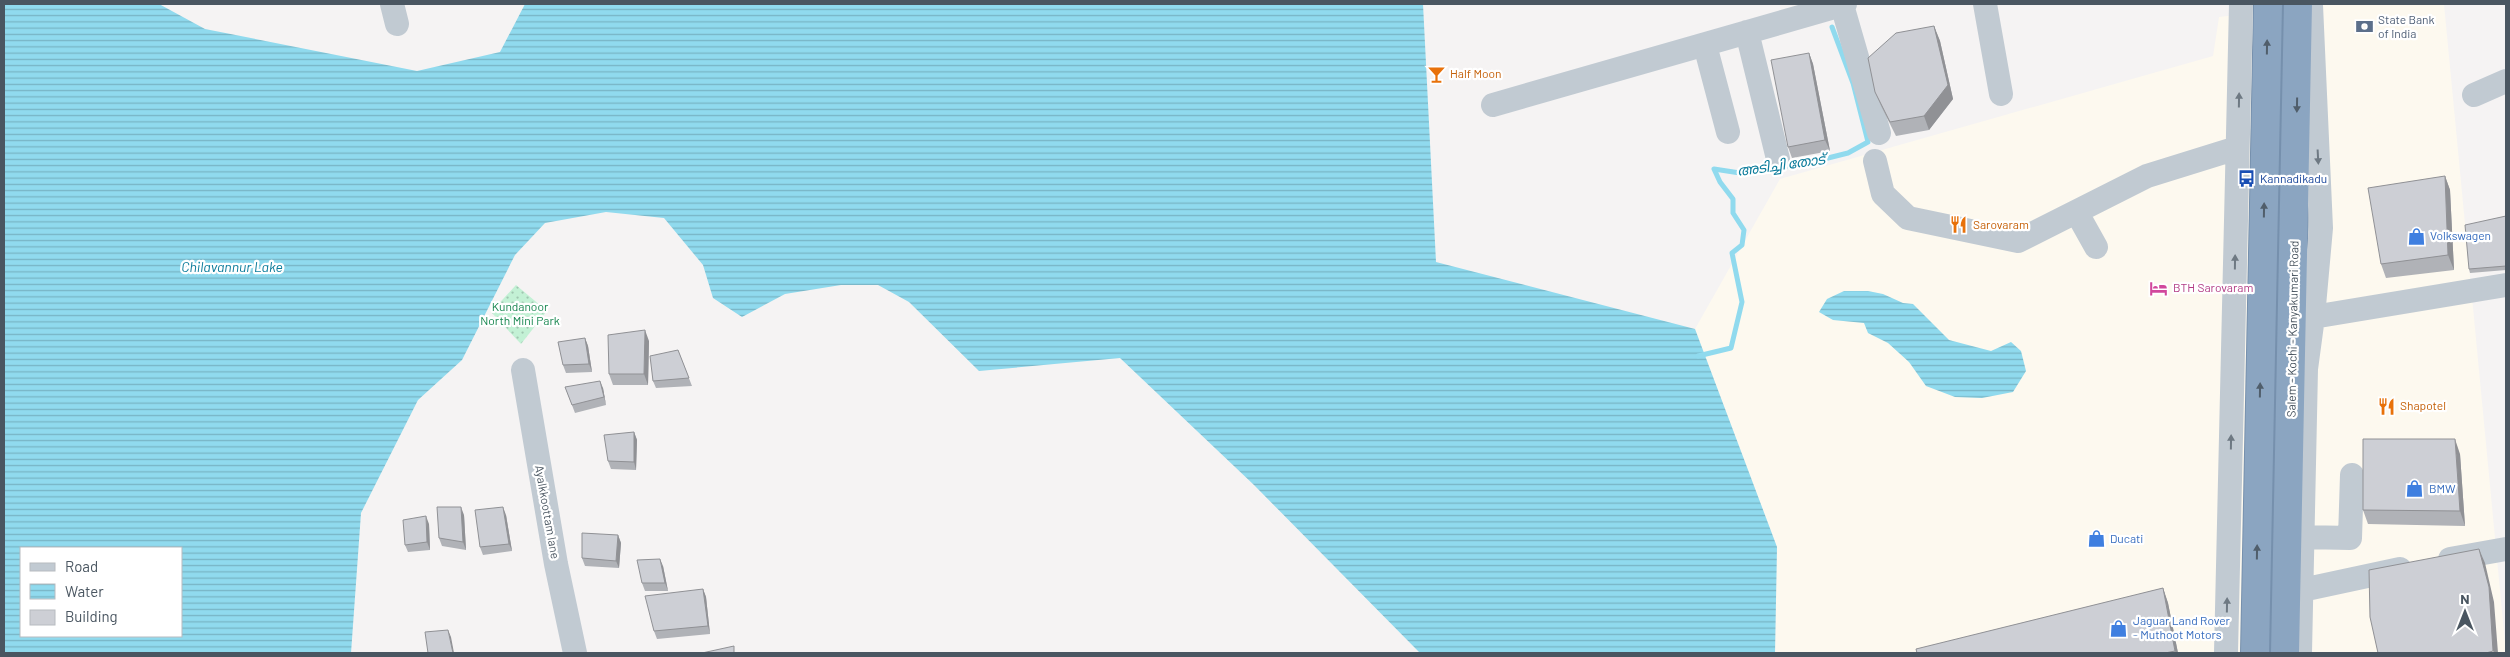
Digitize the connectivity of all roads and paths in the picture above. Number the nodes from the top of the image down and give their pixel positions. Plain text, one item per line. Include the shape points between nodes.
1 (1843, 4) edge
2 (1985, 4) edge
3 (2241, 4) edge
4 (2268, 4) edge
5 (2298, 4) edge
6 (2311, 4) edge
7 (1747, 32) junction
8 (1705, 45) junction
9 (2506, 81) edge
10 (2002, 94) dead end
11 (2474, 95) dead end
12 (1492, 105) dead end
13 (1728, 132) dead end
14 (1879, 133) dead end
15 (2238, 148) junction
16 (1778, 159) dead end
17 (1875, 161) dead end
18 (2077, 213) junction
19 (2096, 247) dead end
20 (2306, 260) junction
21 (2506, 285) edge
22 (2313, 318) junction
23 (524, 370) dead end
24 (2352, 475) dead end
25 (2258, 484) junction
26 (2290, 484) junction
27 (2302, 537) junction
28 (2506, 549) edge
29 (2302, 590) junction
30 (575, 653) edge
31 (2226, 653) edge
32 (2255, 653) edge
33 (2285, 653) edge
34 (2300, 653) edge

1 - 7 street
1 - 14 street
2 - 10 street
15 -> 3 street
25 -> 4 highway
5 -> 20 highway, Salem - Kochi - Kanyakumari Road
6 -> 20 street via 2320,194
7 - 8 street
7 - 16 street
8 - 12 street
8 - 13 street
9 - 11 street
15 - 18 street via 2147,176
31 -> 15 street
17 - 18 street via 1883,194 1908,218 2018,241
18 - 19 street
20 - 22 street
20 - 26 highway, Salem - Kochi - Kanyakumari Road
21 - 22 street
22 - 27 street via 2306,369
23 - 30 street, Ayalkkoottam lane via 556,564
24 - 27 street via 2350,538
25 - 26 highway
32 -> 25 highway
26 - 33 highway, Salem - Kochi - Kanyakumari Road
27 - 29 street
28 - 29 street
29 - 34 street

